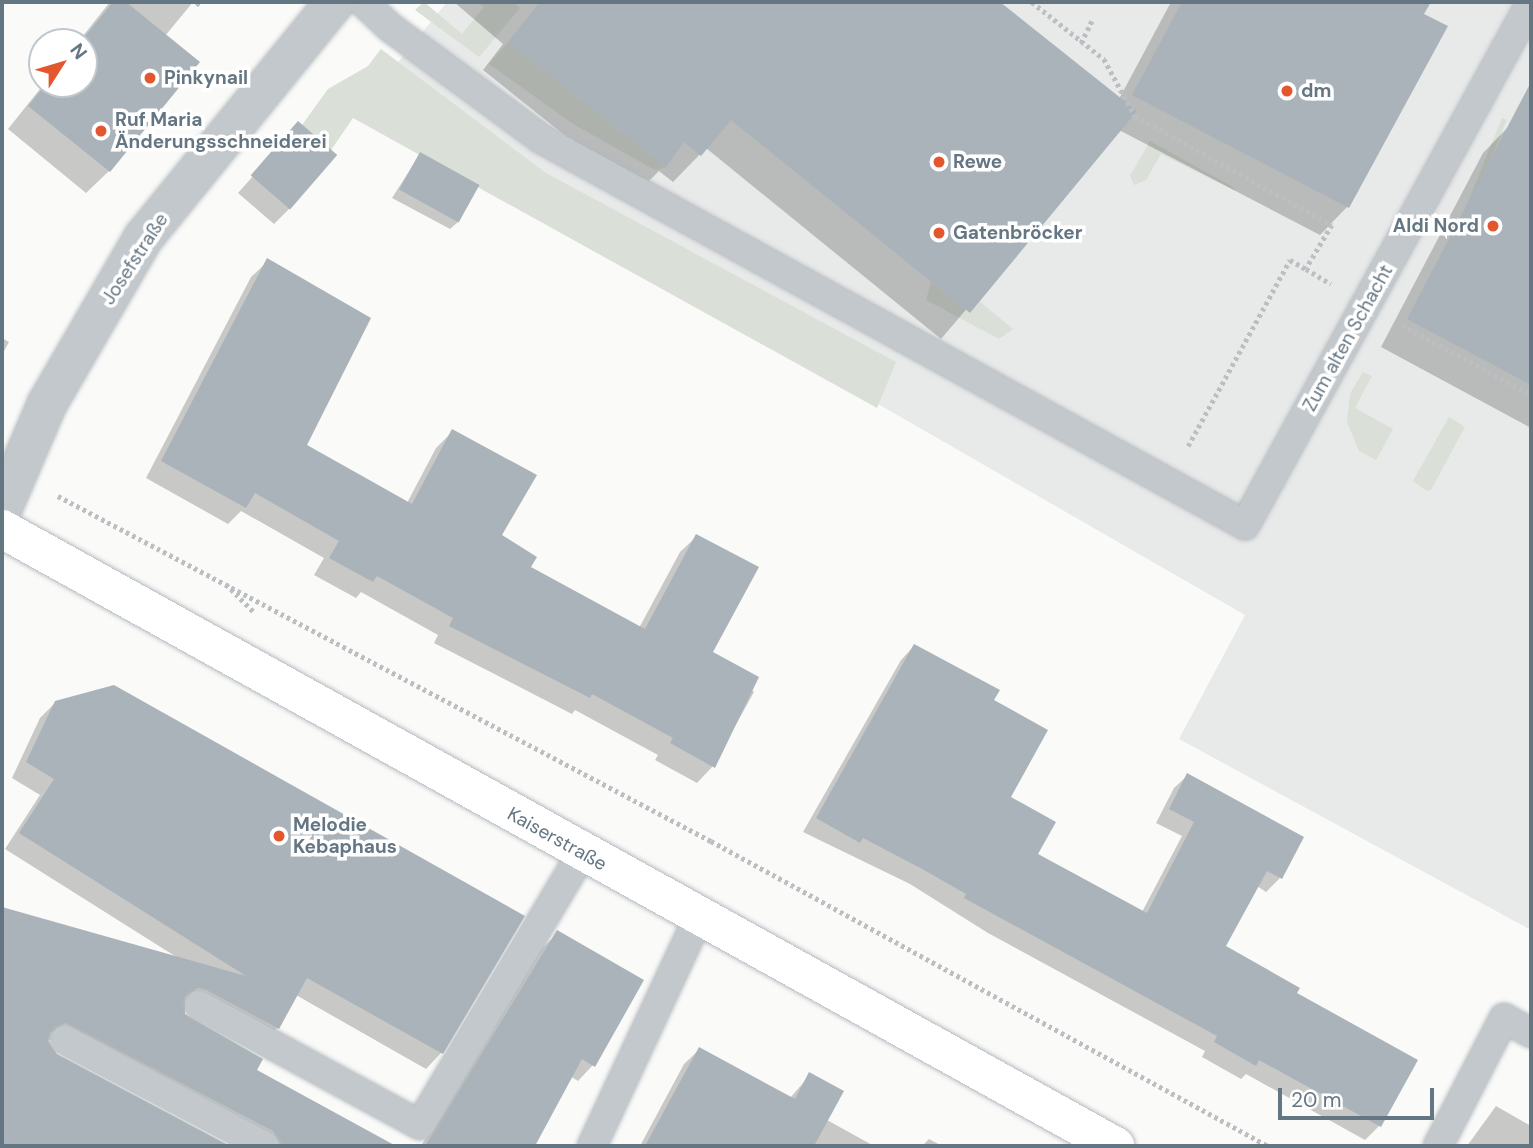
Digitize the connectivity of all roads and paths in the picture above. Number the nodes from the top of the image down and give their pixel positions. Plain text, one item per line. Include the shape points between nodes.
1 (335, 2) edge
2 (363, 2) edge
3 (1032, 2) edge
4 (1531, 3) edge
5 (1092, 20) dead end
6 (1081, 43) junction
7 (1307, 270) junction
8 (1366, 305) junction
9 (1531, 395) edge
10 (17, 475) junction
11 (1168, 483) junction
12 (2, 509) edge
13 (2, 529) edge
14 (582, 853) junction
15 (699, 917) junction
16 (200, 1005) dead end
17 (1531, 1033) edge
18 (65, 1040) dead end
19 (265, 1146) edge
20 (592, 1146) edge
21 (1115, 1146) edge
22 (1269, 1146) edge
23 (1438, 1146) edge

1 - 10 street, Josefstraße via 144,237 47,404
2 - 11 lane via 391,28 540,138
3 - 6 path
4 - 8 lane, Zum alten Schacht
5 - 6 path
6 - 7 path via 1104,59 1135,116 1332,225
7 - 8 path
7 - 11 path via 1290,260
8 - 9 path
8 - 11 lane, Zum alten Schacht via 1245,525
10 - 12 street, Josefstraße
10 - 22 path via 711,841
13 - 14 main road, Kaiserstraße
14 - 15 main road, Kaiserstraße
14 - 16 lane via 420,1125
15 - 20 lane
15 - 21 main road, Kaiserstraße
17 - 23 lane via 1504,1018
18 - 19 lane

